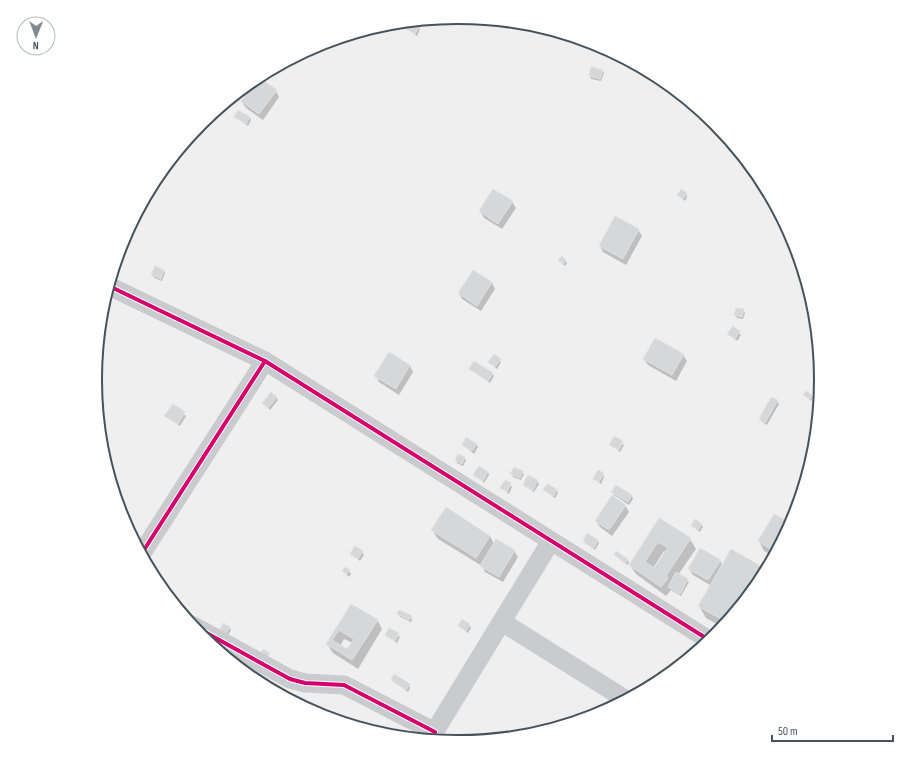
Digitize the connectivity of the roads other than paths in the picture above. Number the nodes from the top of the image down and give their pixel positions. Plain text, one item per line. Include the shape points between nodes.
1 (115, 289) edge
2 (265, 361) junction
3 (551, 541) junction
4 (145, 548) edge
5 (502, 622) junction
6 (703, 636) edge
7 (226, 649) edge
8 (238, 657) edge
9 (620, 696) edge
10 (427, 733) edge
11 (433, 734) edge

1 - 2 street
2 - 3 street
2 - 4 street
3 - 5 street
3 - 6 street
5 - 9 street
5 - 11 street
7 - 8 street
8 - 10 street via 290,679 306,683 344,685

